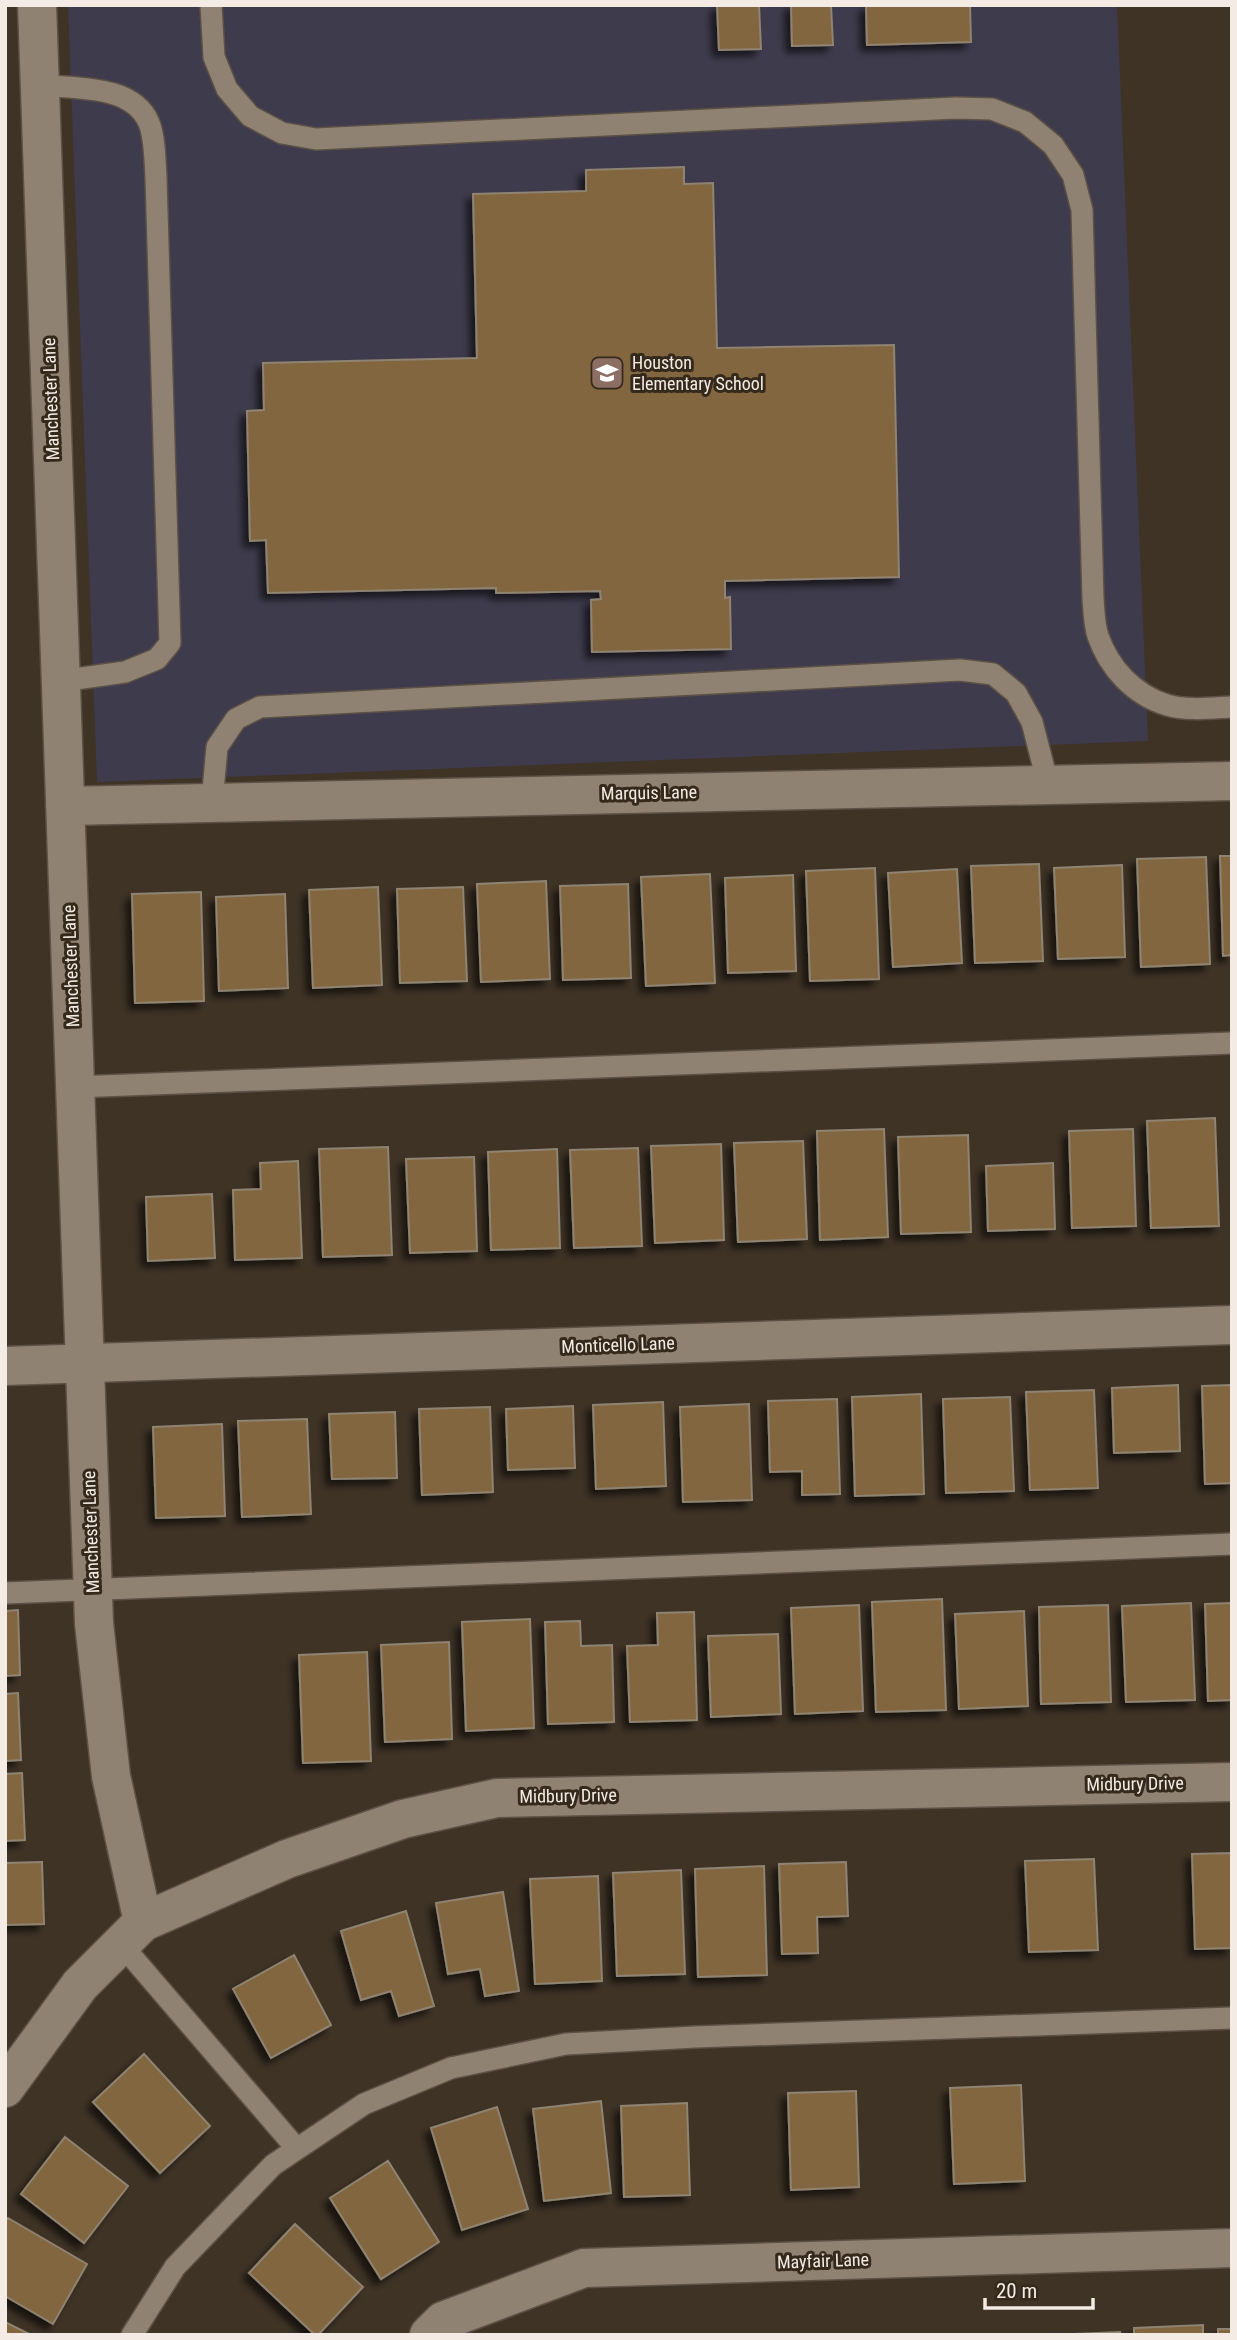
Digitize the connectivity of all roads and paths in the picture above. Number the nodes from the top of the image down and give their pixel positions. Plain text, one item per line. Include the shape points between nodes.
1 (37, 5) edge
2 (211, 5) edge
3 (40, 85) junction
4 (61, 681) junction
5 (1232, 708) edge
6 (1232, 780) edge
7 (1048, 785) junction
8 (212, 803) junction
9 (65, 806) junction
10 (1232, 1043) edge
11 (75, 1087) junction
12 (1232, 1325) edge
13 (85, 1362) junction
14 (5, 1366) edge
15 (1232, 1544) edge
16 (93, 1588) junction
17 (5, 1593) edge
18 (1232, 1782) edge
19 (132, 1933) junction
20 (1232, 2018) edge
21 (5, 2088) edge
22 (297, 2149) junction
23 (1232, 2248) edge
24 (132, 2335) edge
25 (429, 2335) edge

1 - 3 street, Manchester Lane
2 - 5 lane via 214,57 227,89 250,116 282,133 316,139 956,108 992,109 1025,122 1053,145 1073,175 1082,210 1097,634 1112,666 1136,691 1168,706
3 - 4 street, Manchester Lane
3 - 4 lane via 113,93 136,105 150,124 156,178 170,643 157,659 125,672
4 - 9 street, Manchester Lane
6 - 7 street, Marquis Lane
7 - 8 street, Marquis Lane
7 - 8 lane via 1032,723 1016,693 993,674 960,670 260,707 236,719 217,747
8 - 9 street, Marquis Lane
9 - 11 street, Manchester Lane
10 - 11 lane
11 - 13 street, Manchester Lane
12 - 13 street, Monticello Lane
13 - 14 street, Monticello Lane
13 - 16 street, Manchester Lane
15 - 16 lane
16 - 17 lane
16 - 19 street, Manchester Lane
18 - 19 street, Midbury Drive via 497,1798 403,1819 287,1858
19 - 21 street, Midbury Drive via 80,1985
19 - 22 lane
20 - 22 lane via 566,2044 451,2068 364,2104
22 - 24 lane via 273,2165 175,2267
23 - 25 street, Mayfair Lane via 584,2268 443,2321

